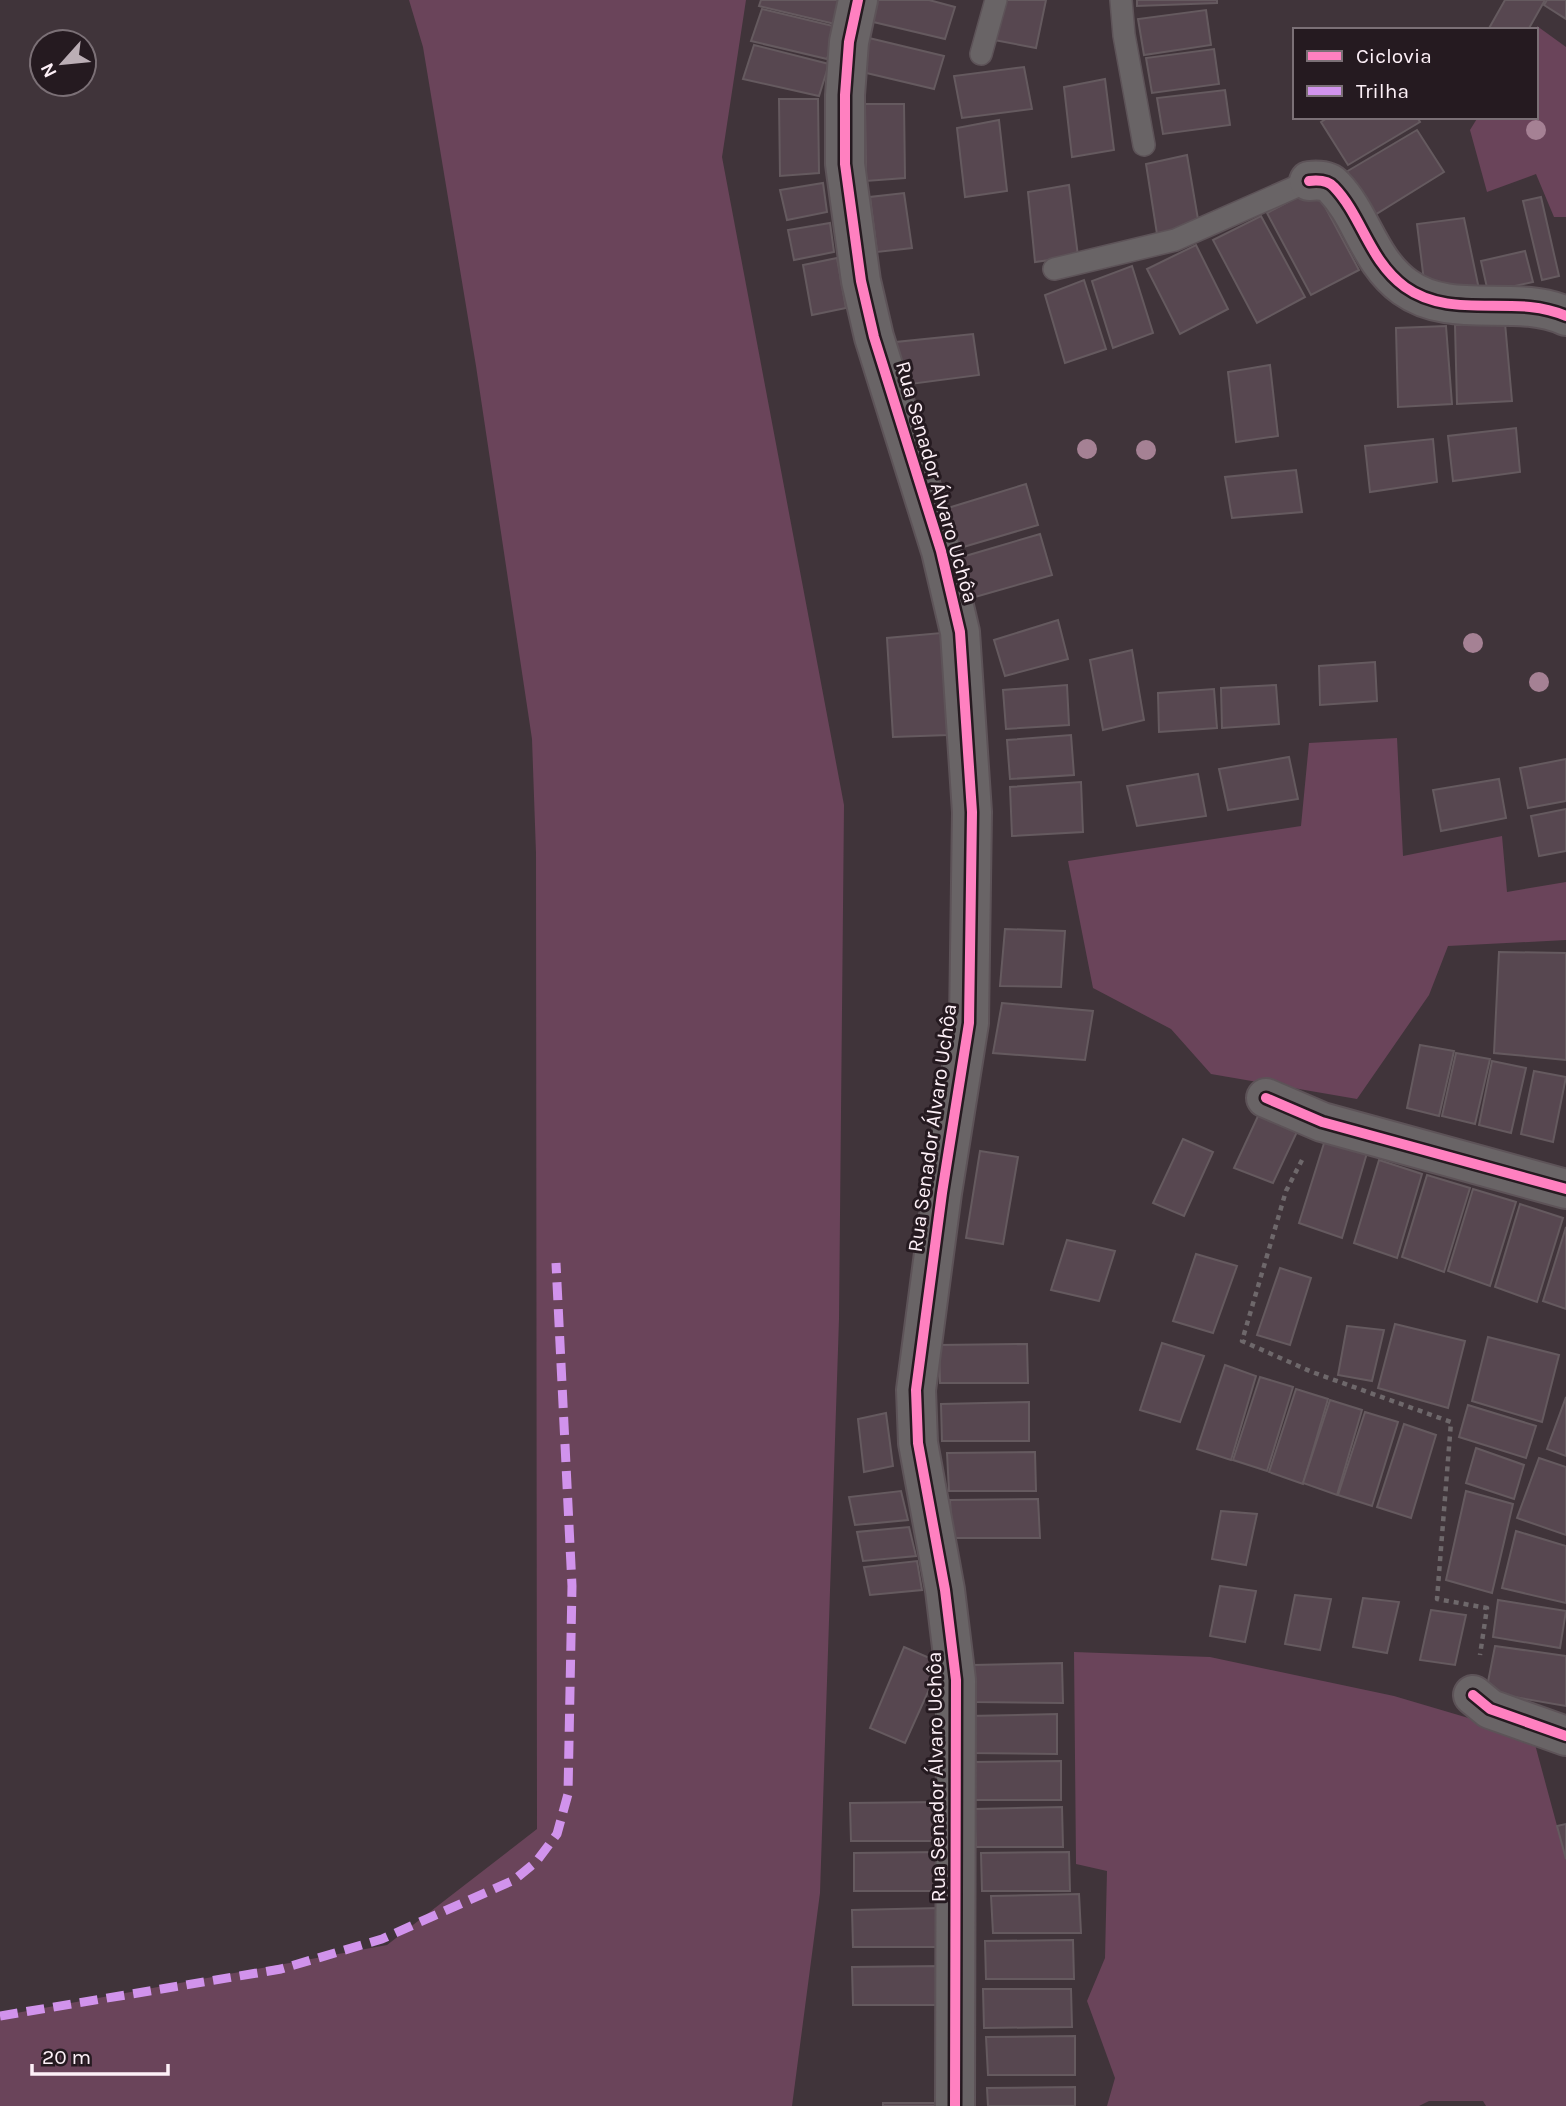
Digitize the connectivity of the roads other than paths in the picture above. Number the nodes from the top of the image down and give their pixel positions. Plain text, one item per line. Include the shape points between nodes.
1 (858, 0) edge
2 (996, 0) edge
3 (1121, 0) edge
4 (981, 54) dead end
5 (1144, 145) dead end
6 (1309, 181) joint
7 (1054, 269) dead end
8 (1566, 316) edge
9 (1266, 1098) dead end
10 (1566, 1189) edge
11 (1473, 1695) road end
12 (1566, 1736) edge
13 (955, 2106) edge

1 - 13 street, Rua Senador Álvaro Uchôa via 849,42 845,164 861,281 941,551 960,632 972,813 969,1023 916,1390 918,1443 947,1601 956,1680
2 - 4 lane
3 - 5 lane
6 - 7 lane via 1175,240
6 - 8 street via 1334,186 1381,263 1405,287 1450,304 1522,305
9 - 10 street via 1322,1122
11 - 12 street via 1490,1710

